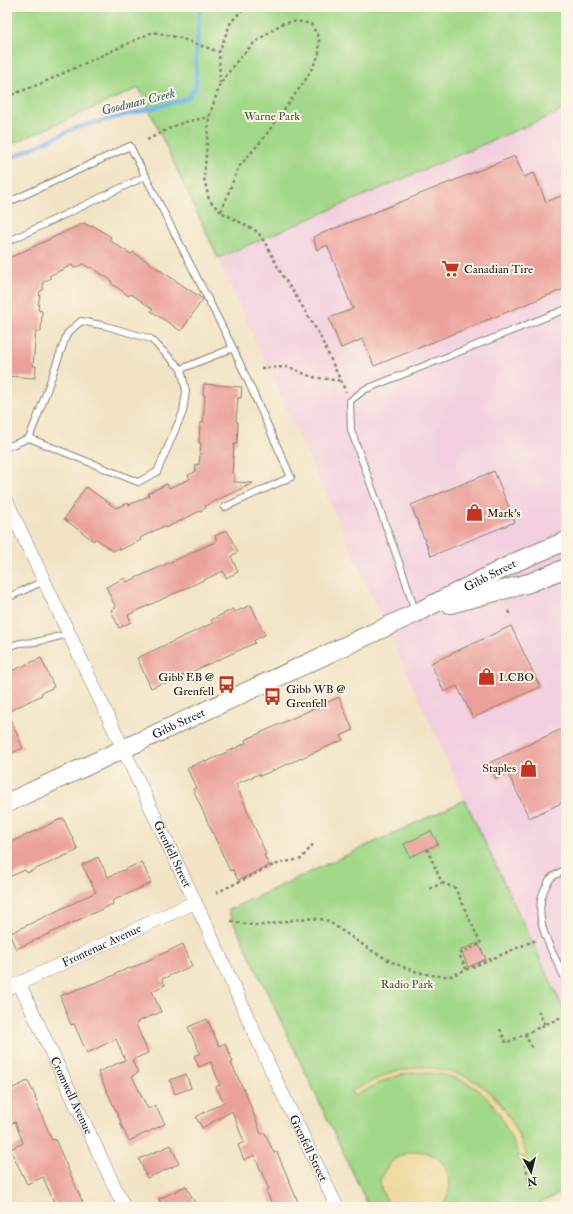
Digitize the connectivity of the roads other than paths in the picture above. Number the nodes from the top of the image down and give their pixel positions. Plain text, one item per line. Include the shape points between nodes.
1 (146, 176) junction
2 (7, 203) edge
3 (7, 242) edge
4 (566, 309) edge
5 (233, 348) junction
6 (181, 369) junction
7 (29, 438) junction
8 (7, 447) edge
9 (7, 502) edge
10 (225, 507) dead end
11 (566, 541) edge
12 (566, 568) edge
13 (44, 581) junction
14 (7, 598) edge
15 (416, 613) junction
16 (69, 634) junction
17 (7, 647) edge
18 (124, 749) junction
19 (7, 803) edge
20 (566, 869) edge
21 (195, 902) junction
22 (566, 981) edge
23 (20, 983) junction
24 (7, 989) edge
25 (124, 1207) edge
26 (337, 1207) edge

1 - 2 lane via 130,146
1 - 3 lane
1 - 5 lane
4 - 15 lane via 364,390 350,401 351,430
5 - 6 lane
5 - 10 lane via 291,477
6 - 7 lane via 151,339 81,321 67,334
6 - 7 lane via 186,391 184,412 157,472 138,482
7 - 8 lane
9 - 13 street, Grenfell Street
11 - 15 main road, Gibb Street via 518,561
12 - 15 main road, Gibb Street via 529,583
13 - 14 lane
13 - 16 street, Grenfell Street
15 - 18 main road, Gibb Street
16 - 17 lane
16 - 18 street, Grenfell Street
18 - 19 main road, Gibb Street
18 - 21 street, Grenfell Street
20 - 22 lane via 550,879 547,884 540,913 544,933
21 - 23 street, Frontenac Avenue
21 - 26 street, Grenfell Street
23 - 24 street, Frontenac Avenue
23 - 25 street, Cromwell Avenue

